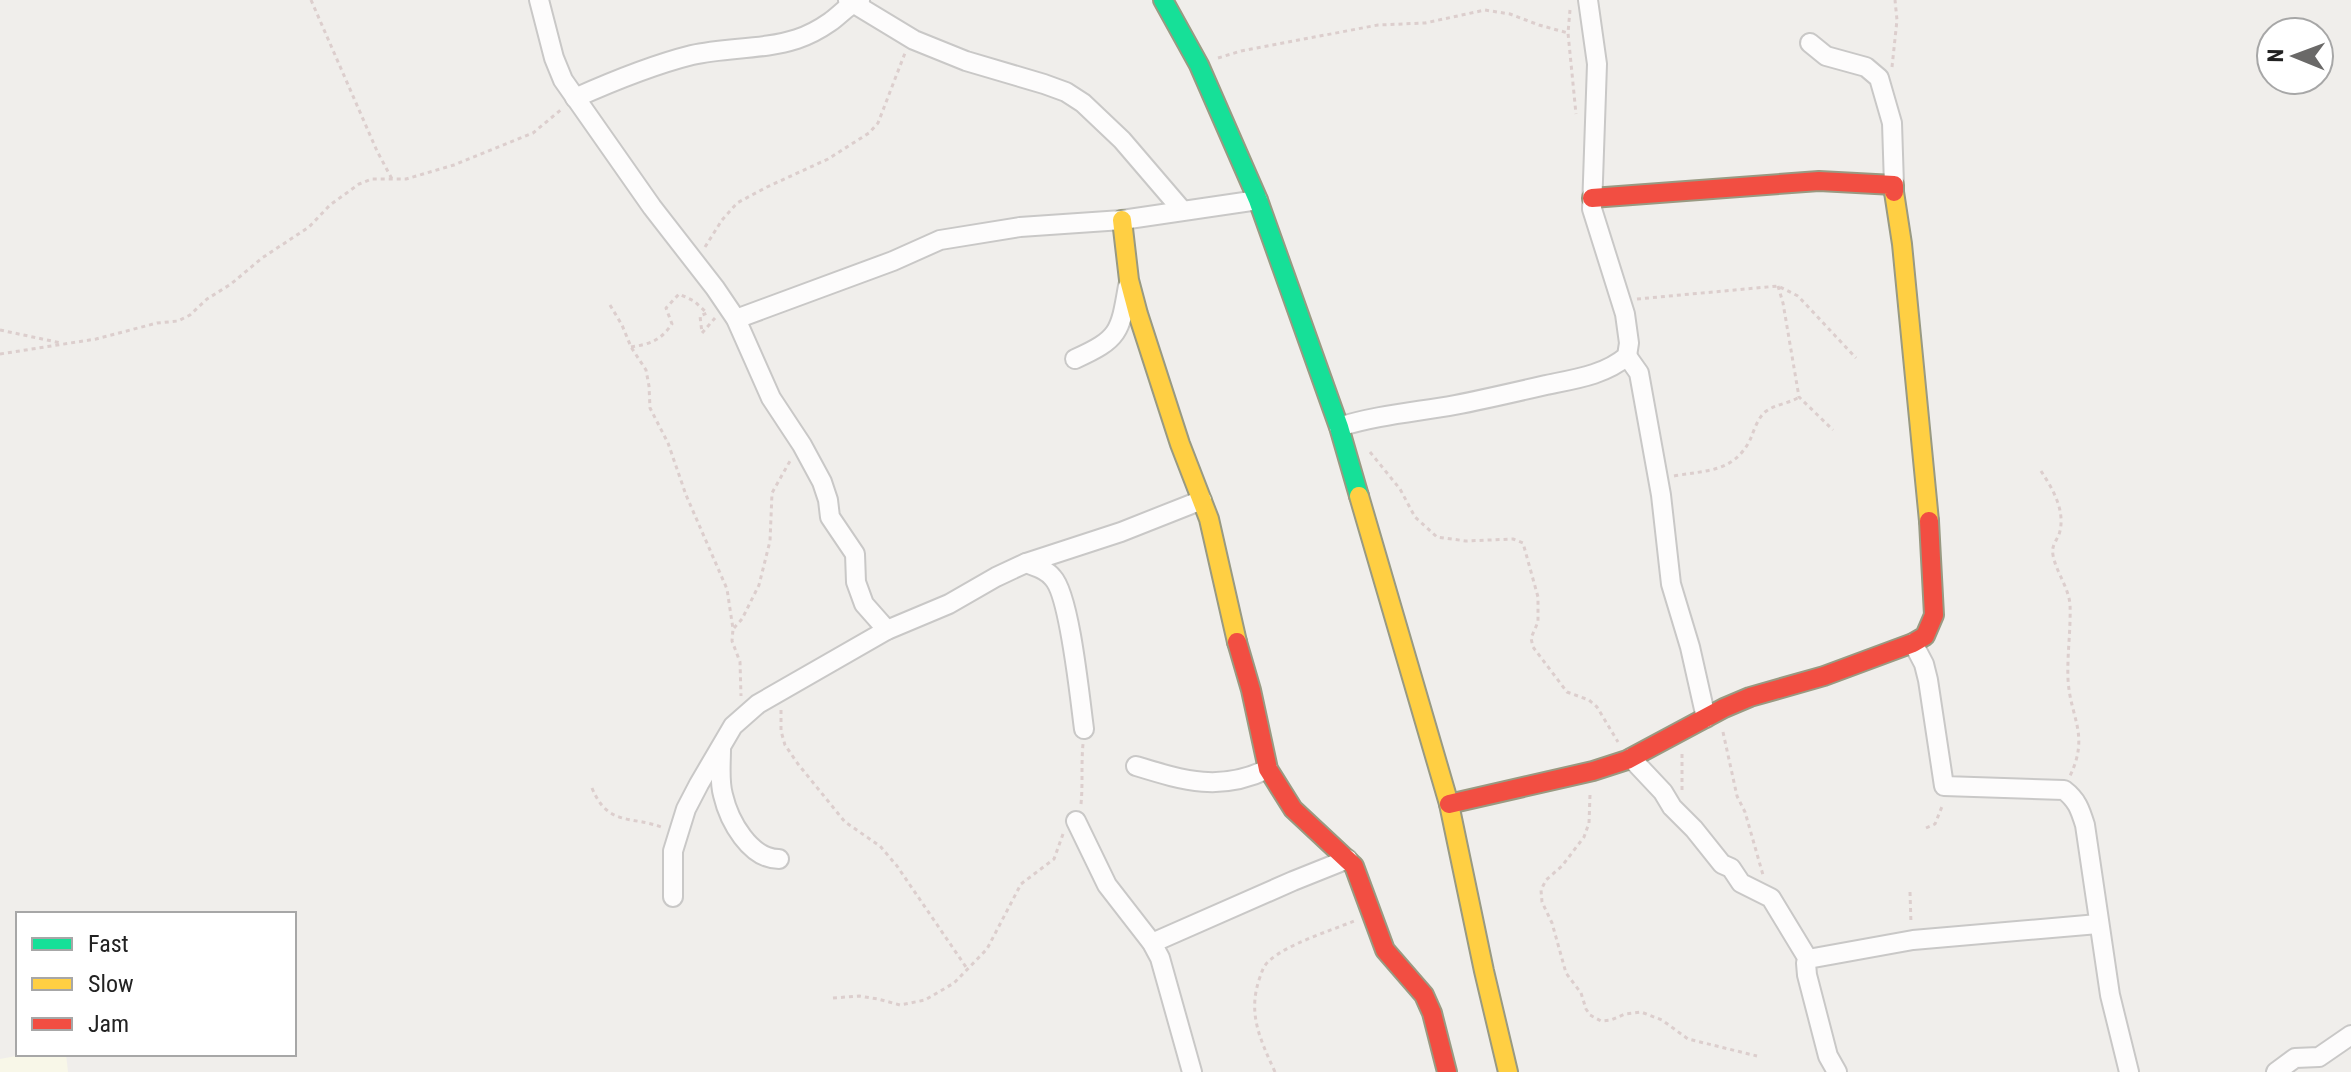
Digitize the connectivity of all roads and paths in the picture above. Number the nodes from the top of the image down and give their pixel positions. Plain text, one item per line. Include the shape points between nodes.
1 (311, 0) edge
2 (539, 0) edge
3 (1163, 0) edge
4 (1570, 0) edge
5 (1588, 0) edge
6 (1895, 0) edge
7 (854, 1) edge
8 (1568, 33) junction
9 (914, 40) junction
10 (1810, 43) dead end
11 (1199, 65) junction
12 (1884, 94) junction
13 (575, 98) junction
14 (1576, 125) dead end
15 (392, 179) junction
16 (1894, 185) junction
17 (1592, 198) junction
18 (1258, 200) junction
19 (1182, 210) junction
20 (1122, 220) junction
21 (692, 260) junction
22 (1129, 280) junction
23 (1778, 286) junction
24 (1621, 301) junction
25 (610, 305) dead end
26 (731, 312) junction
27 (0, 330) edge
28 (64, 343) junction
29 (631, 347) junction
30 (0, 354) edge
31 (1627, 356) junction
32 (1856, 358) dead end
33 (1075, 359) dead end
34 (1799, 397) junction
35 (1345, 425) junction
36 (1833, 430) dead end
37 (802, 445) junction
38 (2041, 471) dead end
39 (1658, 479) junction
40 (1202, 500) junction
41 (1026, 563) junction
42 (733, 629) junction
43 (887, 630) junction
44 (1913, 643) junction
45 (774, 695) junction
46 (1712, 715) junction
47 (743, 716) junction
48 (1084, 729) joint
49 (1679, 732) junction
50 (721, 747) junction
51 (1629, 759) junction
52 (1136, 766) dead end
53 (1268, 769) junction
54 (1593, 771) junction
55 (1944, 786) junction
56 (592, 788) dead end
57 (2064, 790) junction
58 (1449, 804) junction
59 (1680, 813) junction
60 (1076, 821) junction
61 (1926, 828) dead end
62 (677, 834) junction
63 (779, 859) dead end
64 (1348, 859) junction
65 (1910, 892) dead end
66 (1767, 894) junction
67 (673, 897) dead end
68 (1371, 914) junction
69 (2098, 924) junction
70 (1913, 940) junction
71 (1152, 943) junction
72 (1808, 959) junction
73 (968, 970) junction
74 (833, 998) dead end
75 (2351, 1035) edge
76 (1757, 1056) dead end
77 (1192, 1072) edge
78 (1275, 1072) edge
79 (1447, 1072) edge
80 (1508, 1072) edge
81 (1837, 1072) edge
82 (2129, 1072) edge
83 (2276, 1072) edge

1 - 15 path
2 - 13 street via 554,58
3 - 11 street
4 - 8 path
5 - 17 street via 1597,64
6 - 12 path via 1893,64
7 - 9 street
7 - 13 street via 813,33 794,40 695,55
8 - 11 path via 1485,10 1334,33
8 - 14 path
9 - 19 street via 1066,92 1122,140
9 - 21 path via 869,133 737,203
10 - 12 street via 1826,56 1866,67 1879,78
11 - 18 street
12 - 16 street via 1892,123
13 - 15 path via 533,133 506,145 421,176
13 - 21 street
15 - 28 path via 359,184 190,315
16 - 17 street via 1819,181
16 - 44 street via 1929,517 1934,615 1925,636
17 - 24 street
18 - 19 street
18 - 35 street
19 - 20 street
20 - 22 street
20 - 26 street via 981,231 940,240 893,261
21 - 26 street
22 - 33 street via 1115,334
22 - 40 street
23 - 24 path
23 - 32 path via 1798,296
23 - 34 path
24 - 31 street
25 - 29 path
26 - 29 path via 702,333 700,316 707,313 679,294 666,308 672,324 664,335
26 - 37 street via 771,398
27 - 28 path
28 - 30 path
29 - 42 path via 646,370 650,408 727,589
31 - 35 street via 1604,371
31 - 39 street via 1639,373
34 - 36 path
34 - 39 path via 1761,415 1730,464
35 - 51 path via 1400,489 1415,517 1437,537 1523,543 1538,597 1533,647 1567,692 1597,707
35 - 58 street
37 - 42 path via 772,493 765,566 751,603
37 - 43 street via 822,482 830,517 855,554 864,604
38 - 57 path via 2056,494 2060,532 2053,555 2068,593 2068,677 2080,729 2074,768
39 - 46 street via 1671,584
40 - 41 street
40 - 53 street
41 - 43 street
41 - 48 street via 1043,569 1060,587
42 - 47 path
43 - 45 street
44 - 46 street via 1750,697
44 - 55 street via 1928,680
45 - 47 street
45 - 73 path via 781,706 785,745 798,764 845,822 880,846 897,866
46 - 49 street
46 - 66 path via 1733,768
47 - 50 street
48 - 60 path via 1084,779
49 - 51 street
49 - 59 path
50 - 62 street
50 - 63 street via 722,793 728,810 761,856
51 - 54 street
51 - 59 street
52 - 53 street via 1200,782 1233,782
53 - 64 street via 1293,809
54 - 58 street
54 - 76 path via 1584,837 1541,890 1566,973 1586,1009 1601,1021 1641,1012 1688,1039
55 - 57 street
55 - 61 path via 1940,815
56 - 62 path via 598,802 620,818
57 - 69 street via 2079,807 2085,825
58 - 80 street
59 - 66 street via 1741,883
60 - 71 street via 1107,885
60 - 73 path via 1066,830 1054,859 1021,884 993,940
62 - 67 street
64 - 68 street
64 - 71 street
65 - 70 path
66 - 72 street
68 - 78 path via 1267,962 1254,994 1255,1019
68 - 79 street via 1385,950 1424,995
69 - 70 street
69 - 82 street
70 - 72 street
71 - 77 street
72 - 81 street via 1807,975
73 - 74 path via 925,1000 900,1005 859,996
75 - 83 street via 2319,1057 2295,1058

